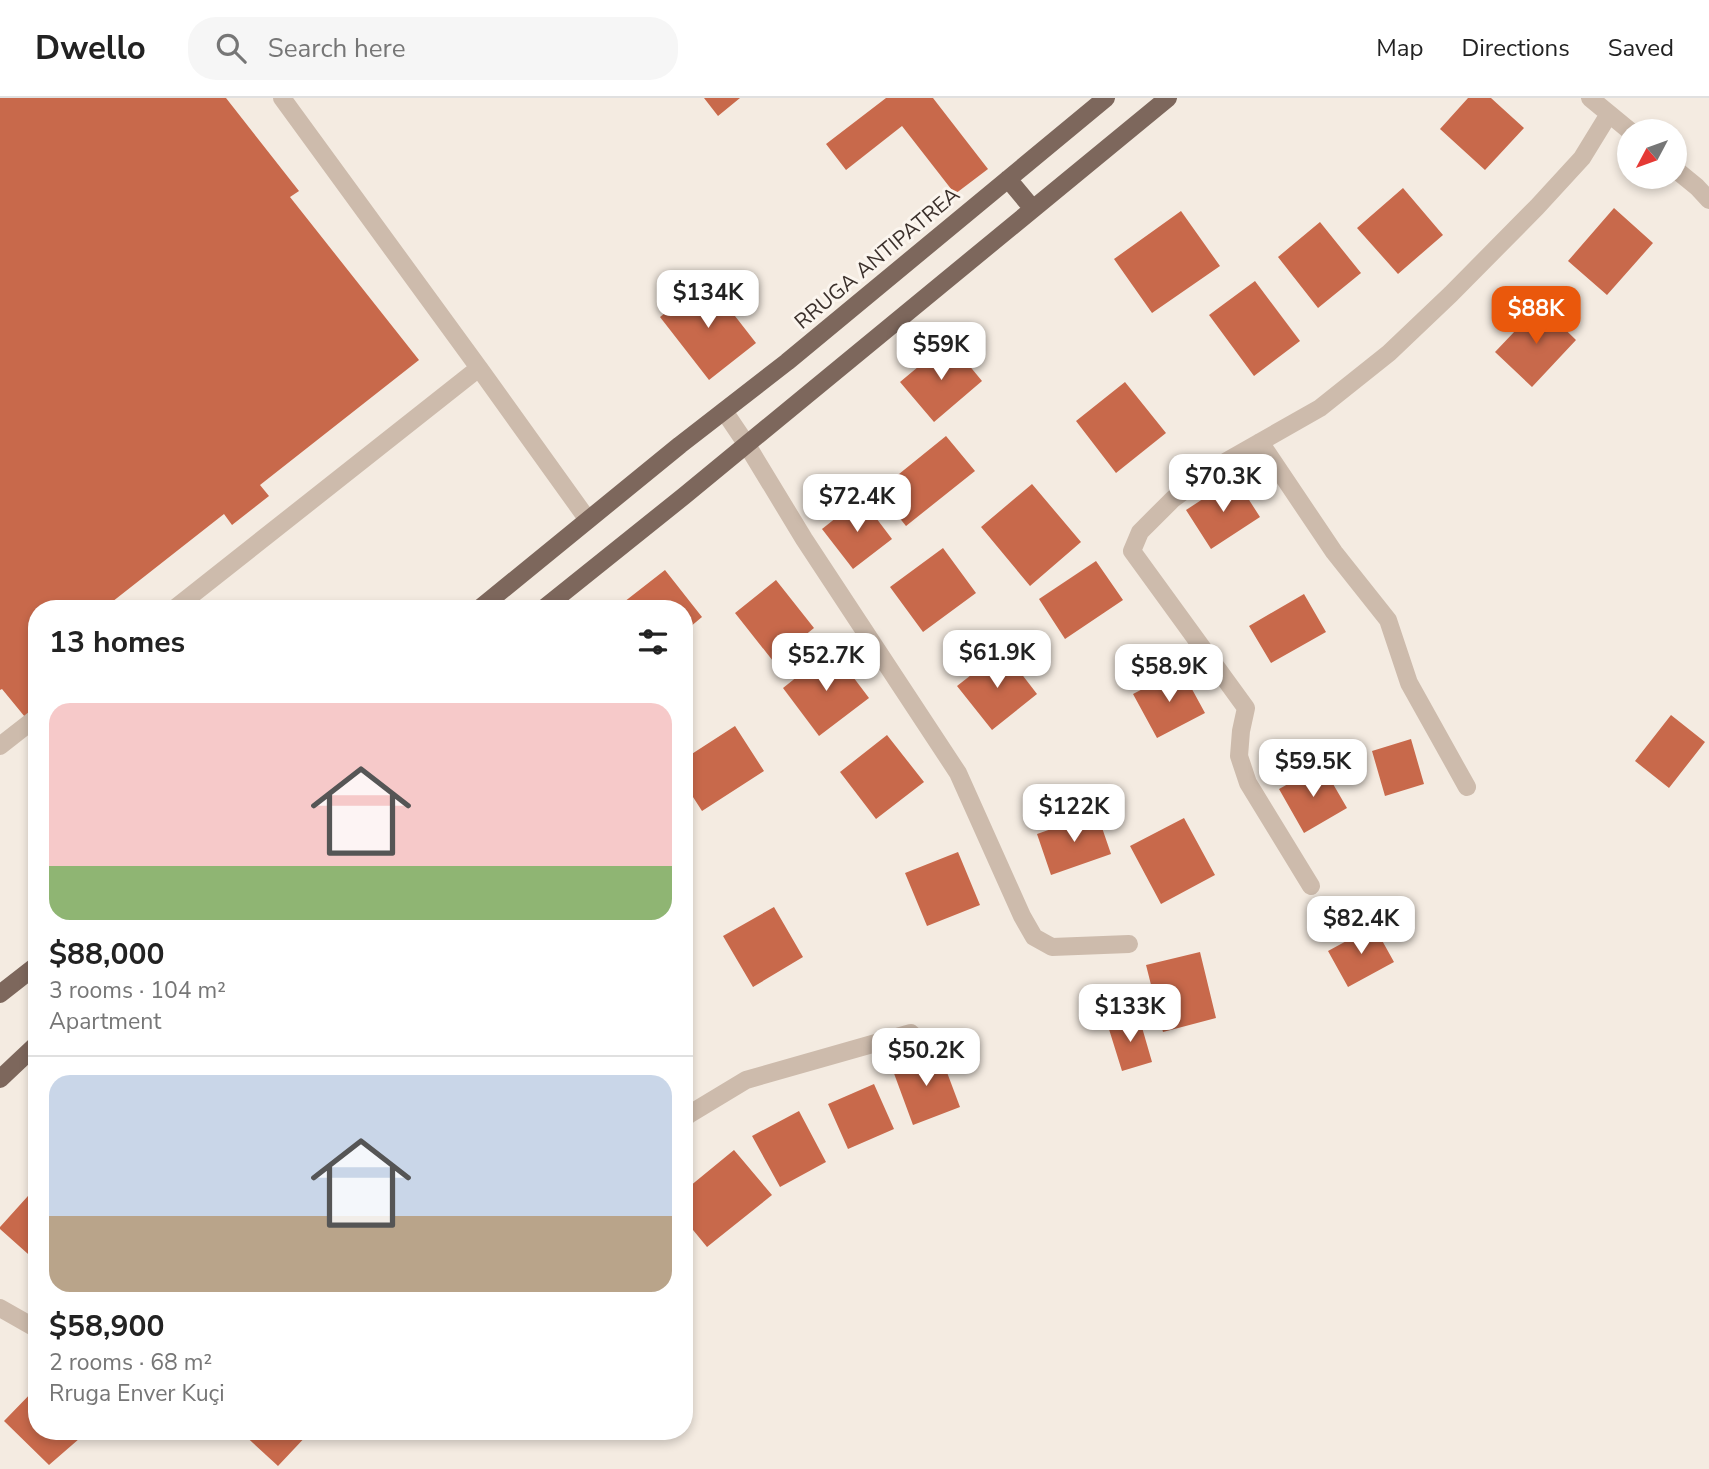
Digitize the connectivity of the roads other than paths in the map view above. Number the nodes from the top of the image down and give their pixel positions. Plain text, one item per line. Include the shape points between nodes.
1 (282, 98) edge
2 (1106, 98) edge
3 (1168, 98) edge
4 (1590, 98) edge
5 (1609, 114) junction
6 (1617, 120) edge
7 (1008, 179) junction
8 (1687, 179) edge
9 (1709, 200) edge
10 (1033, 209) junction
11 (480, 368) junction
12 (724, 411) junction
13 (1260, 442) junction
14 (747, 444) junction
15 (588, 520) junction
16 (185, 600) edge
17 (490, 600) edge
18 (553, 600) edge
19 (28, 724) edge
20 (0, 746) edge
21 (1467, 787) dead end
22 (1311, 886) dead end
23 (1129, 944) dead end
24 (28, 972) edge
25 (0, 994) edge
26 (911, 1033) dead end
27 (28, 1053) edge
28 (0, 1079) edge
29 (693, 1111) edge
30 (0, 1308) edge
31 (28, 1323) edge

1 - 11 street
2 - 7 main road, RRUGA ANTIPATREA
3 - 10 main road
4 - 5 street
5 - 6 street
5 - 13 street via 1582,158 1451,294 1320,408
7 - 10 main road
7 - 12 main road, RRUGA ANTIPATREA
8 - 9 street
10 - 14 main road
11 - 15 street
11 - 16 street
12 - 14 street
12 - 15 main road, RRUGA ANTIPATREA
13 - 21 street via 1334,552 1388,620 1409,683
13 - 22 street via 1173,499 1140,532 1132,551 1245,708 1239,756 1248,783
14 - 18 main road
14 - 23 street via 958,772 1034,937 1052,947
15 - 17 main road, RRUGA ANTIPATREA
19 - 20 street
24 - 25 main road
26 - 29 street via 746,1080
27 - 28 main road
30 - 31 street

